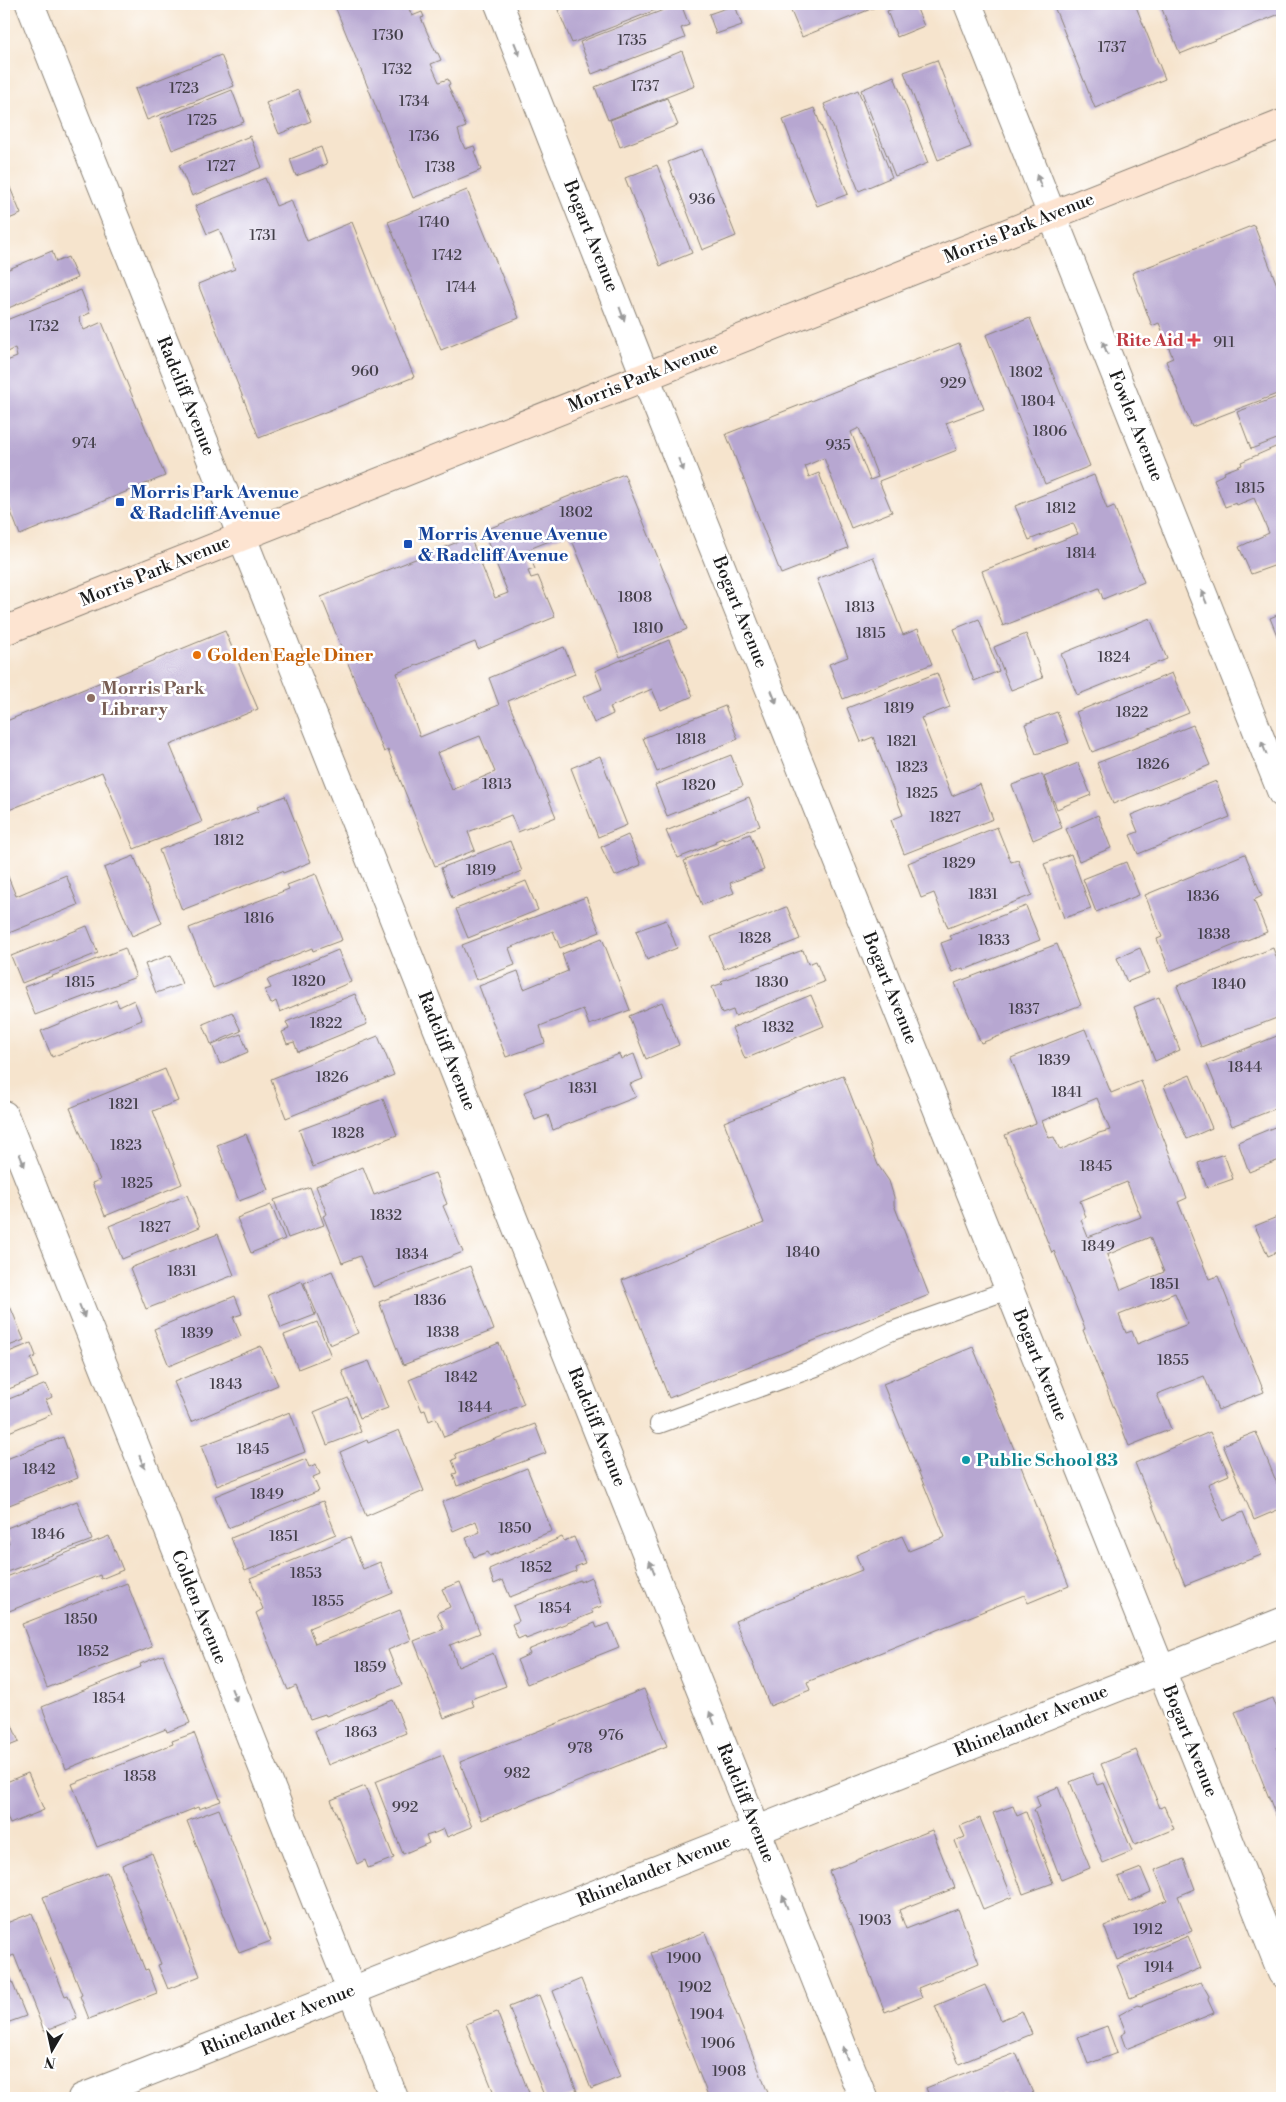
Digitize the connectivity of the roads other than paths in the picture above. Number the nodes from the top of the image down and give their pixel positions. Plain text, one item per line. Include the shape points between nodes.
1 (30, 4) edge
2 (499, 4) edge
3 (968, 4) edge
4 (1282, 124) edge
5 (1052, 215) junction
6 (645, 376) junction
7 (242, 537) junction
8 (4, 631) edge
9 (1282, 793) edge
10 (4, 1115) edge
11 (1011, 1289) junction
12 (659, 1424) dead end
13 (1282, 1622) edge
14 (1162, 1670) junction
15 (757, 1830) junction
16 (1282, 1973) edge
17 (352, 1991) junction
18 (82, 2098) edge
19 (394, 2098) edge
20 (863, 2098) edge

1 - 7 street, Radcliff Avenue
2 -> 6 street, Bogart Avenue
5 -> 3 street, Fowler Avenue
4 - 5 main road, Morris Park Avenue
5 - 6 main road, Morris Park Avenue
9 -> 5 street, Fowler Avenue
6 - 7 main road, Morris Park Avenue
6 -> 11 street, Bogart Avenue
7 - 8 main road, Morris Park Avenue
15 -> 7 street, Radcliff Avenue
10 -> 17 street, Colden Avenue
11 - 12 lane via 892,1331 816,1367
11 - 14 street, Bogart Avenue
13 - 14 street, Rhinelander Avenue
14 - 15 street, Rhinelander Avenue
14 - 16 street, Bogart Avenue
15 - 17 street, Rhinelander Avenue
20 -> 15 street, Radcliff Avenue
17 - 18 street, Rhinelander Avenue
17 - 19 street, Colden Avenue

